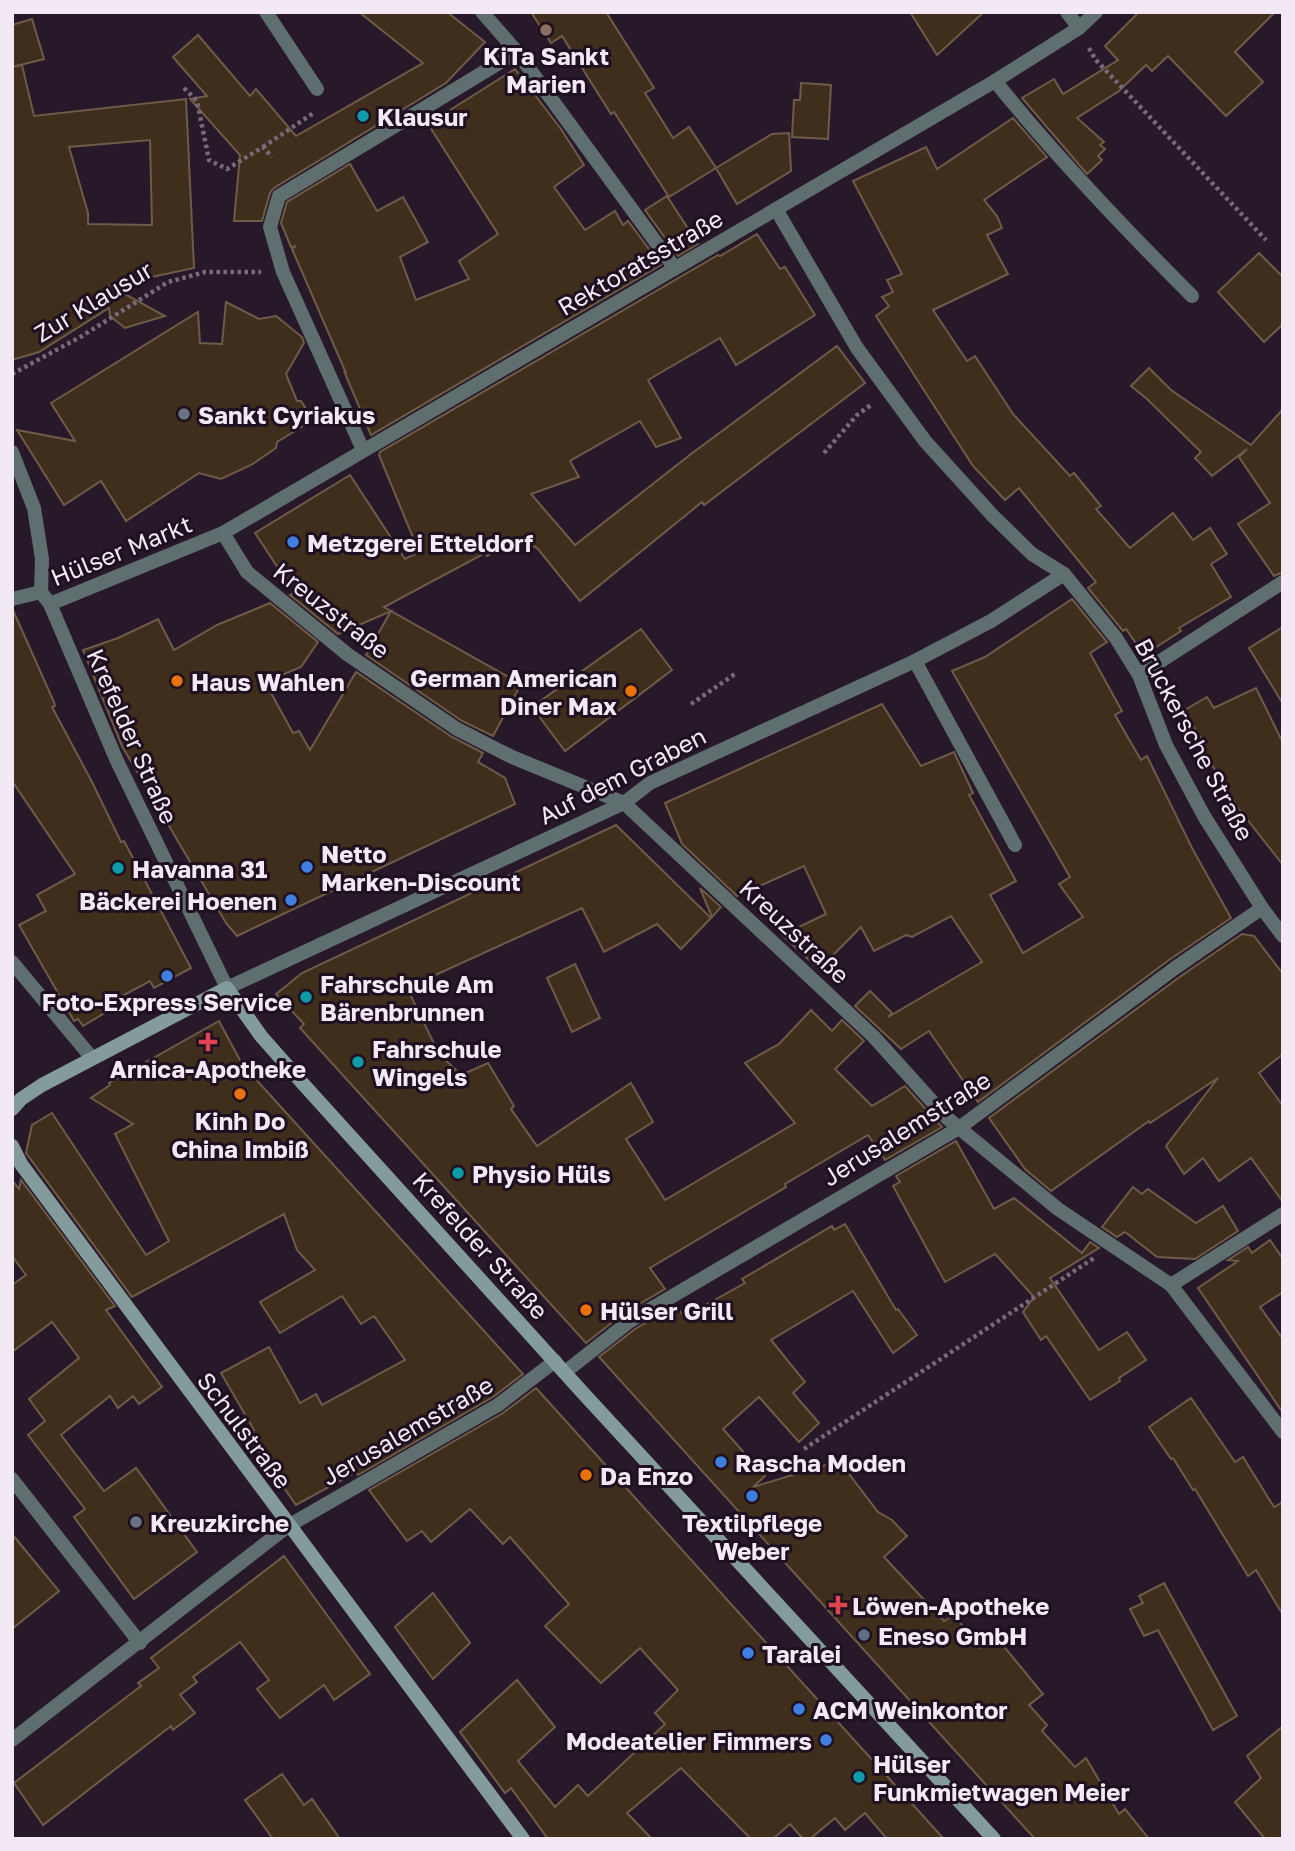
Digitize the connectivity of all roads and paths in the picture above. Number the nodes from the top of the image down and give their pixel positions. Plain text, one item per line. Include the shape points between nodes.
1 (266, 12) edge
2 (482, 12) edge
3 (1067, 12) edge
4 (1096, 12) edge
5 (1079, 28) junction
6 (517, 52) junction
7 (995, 81) junction
8 (184, 88) dead end
9 (317, 89) joint
10 (263, 146) junction
11 (272, 157) dead end
12 (776, 209) junction
13 (1266, 240) dead end
14 (674, 267) junction
15 (282, 272) junction
16 (1192, 296) dead end
17 (12, 374) edge
18 (857, 415) dead end
19 (363, 450) junction
20 (12, 452) edge
21 (824, 453) dead end
22 (223, 533) junction
23 (1064, 574) junction
24 (1283, 582) edge
25 (41, 592) junction
26 (12, 599) edge
27 (50, 604) junction
28 (915, 661) junction
29 (735, 674) dead end
30 (1139, 675) junction
31 (691, 704) dead end
32 (624, 803) junction
33 (1015, 845) dead end
34 (1262, 908) junction
35 (1283, 936) edge
36 (12, 962) edge
37 (228, 988) junction
38 (92, 1058) junction
39 (12, 1109) edge
40 (959, 1128) junction
41 (12, 1146) edge
42 (1283, 1214) edge
43 (1112, 1246) junction
44 (1171, 1286) junction
45 (560, 1367) junction
46 (1283, 1432) edge
47 (804, 1449) dead end
48 (12, 1479) edge
49 (288, 1526) junction
50 (140, 1643) junction
51 (12, 1740) edge
52 (523, 1839) edge
53 (994, 1839) edge

1 - 9 street
2 - 6 street
3 - 5 street
4 - 5 street, Rektoratsstraße
5 - 7 street, Rektoratsstraße
5 - 13 path via 1095,59
6 - 14 street
6 - 15 street via 279,196 270,227
7 - 12 street, Rektoratsstraße
7 - 16 street via 1113,216
8 - 10 path via 197,101 209,160 227,169
9 - 10 path via 329,103
10 - 11 path
12 - 14 street, Rektoratsstraße
12 - 23 street, Bruckersche Straße via 857,348 925,441 1032,554
14 - 19 street, Rektoratsstraße
15 - 17 path, Zur Klausur via 205,272 169,282
15 - 19 street
18 - 21 path
19 - 22 street, Rektoratsstraße
20 - 25 street, Hülser Markt via 34,508 42,559
22 - 27 street, Hülser Markt
22 - 32 street, Kreuzstraße via 247,572 347,654 424,707 512,757
23 - 28 street, Auf dem Graben via 991,621
23 - 30 street, Bruckersche Straße via 1116,638
24 - 30 street
25 - 26 street
25 - 27 street, Hülser Markt
27 - 37 street, Krefelder Straße via 117,761
28 - 32 street, Auf dem Graben via 650,783
28 - 33 street
29 - 31 path
30 - 34 street, Bruckersche Straße via 1204,816
32 - 37 street, Auf dem Graben
32 - 40 street, Kreuzstraße via 874,1037
34 - 35 street, Bruckersche Straße
34 - 40 street, Jerusalemstraße
36 - 38 street
37 - 38 street, Auf dem Graben
37 - 45 street, Krefelder Straße via 261,1035
38 - 39 street, Auf dem Graben via 42,1085
40 - 43 street, Kreuzstraße via 1058,1209
40 - 45 street, Jerusalemstraße
41 - 49 street, Schulstraße
42 - 44 street
43 - 44 street, Kreuzstraße
43 - 47 path
44 - 46 street, Kreuzstraße
45 - 49 street, Jerusalemstraße
45 - 53 street, Krefelder Straße
48 - 50 street
49 - 50 street, Jerusalemstraße
49 - 52 street, Schulstraße
50 - 51 street, Jerusalemstraße

